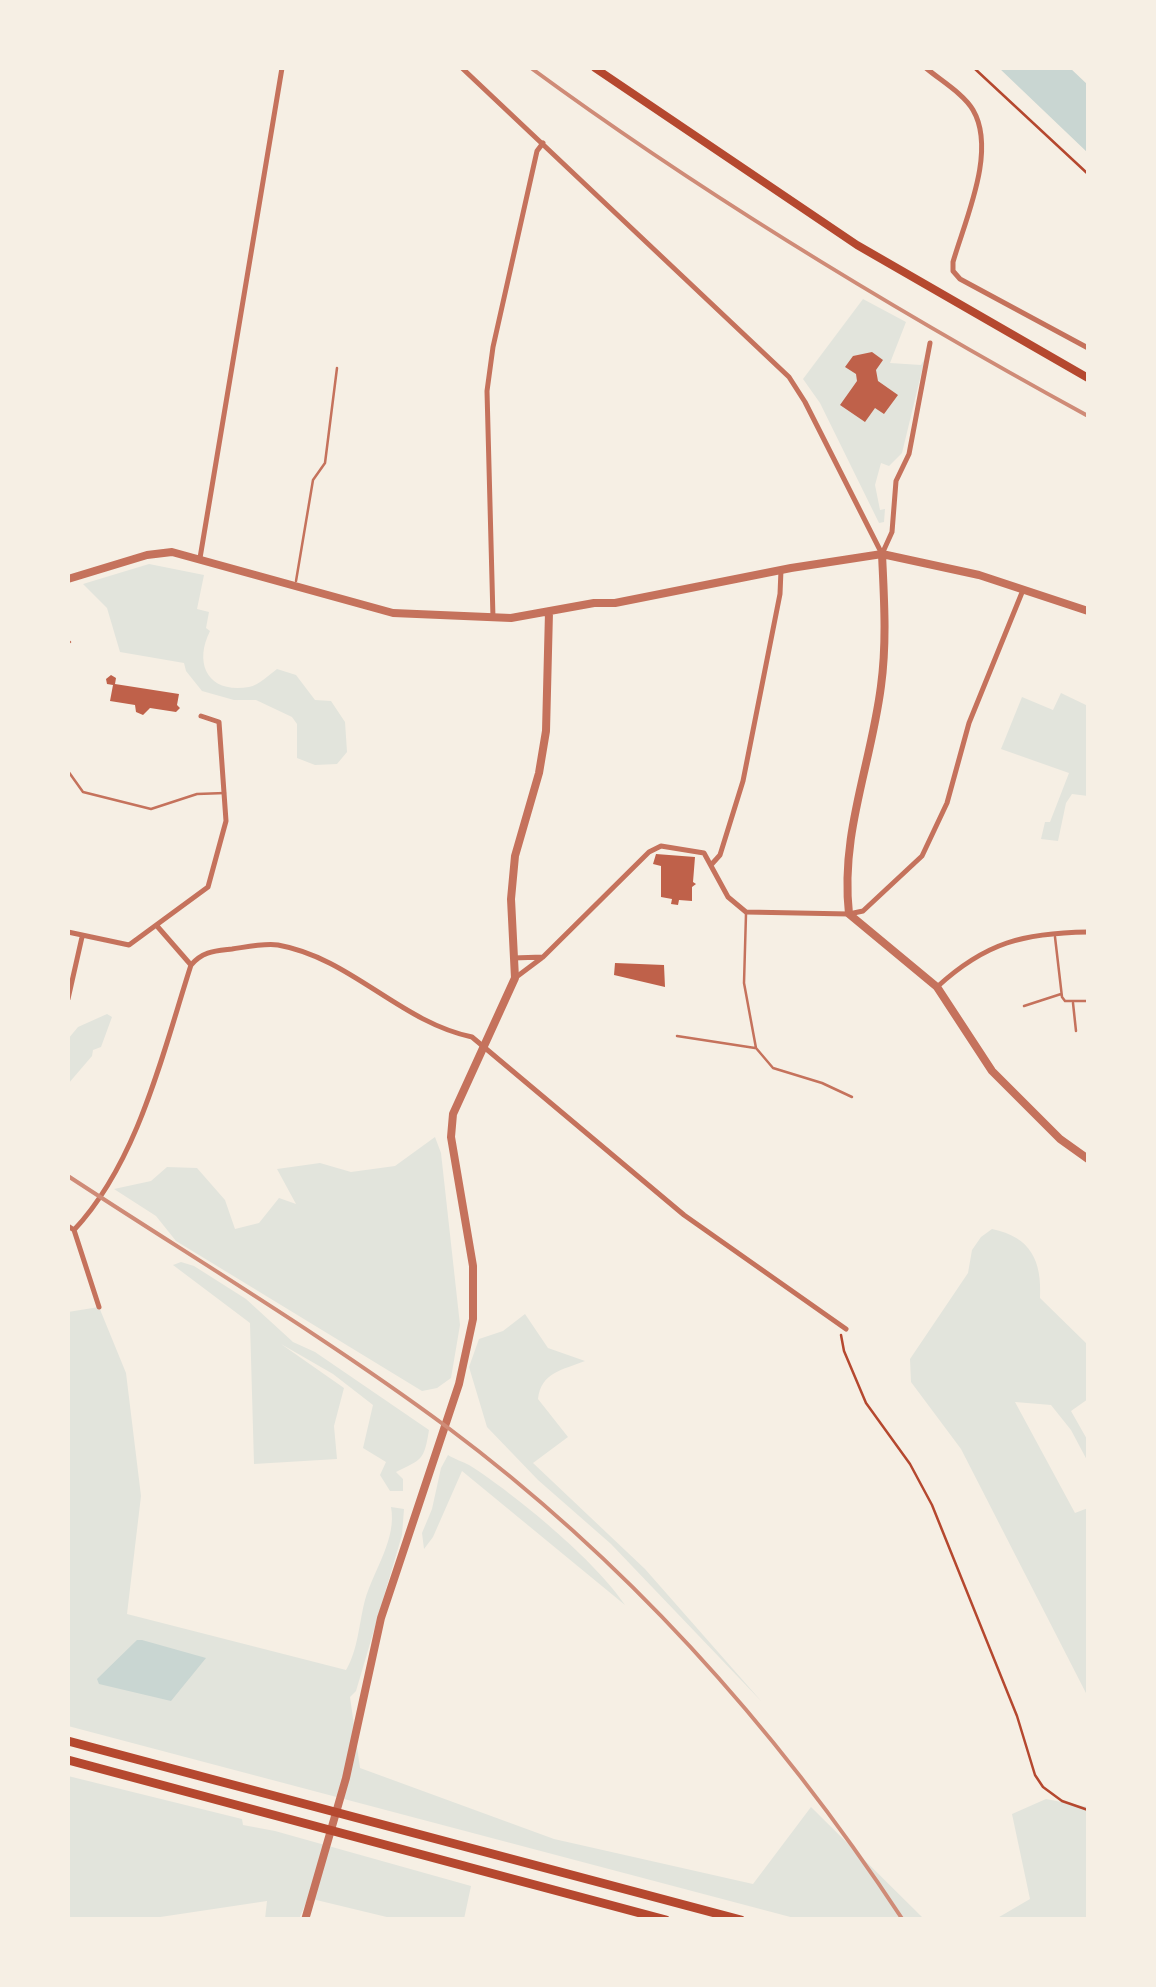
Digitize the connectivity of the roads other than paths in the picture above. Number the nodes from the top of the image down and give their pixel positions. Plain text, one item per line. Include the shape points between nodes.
1 (282, 68) edge
2 (462, 68) edge
3 (595, 68) edge
4 (926, 68) edge
5 (543, 143) junction
6 (930, 343) dead end
7 (1088, 348) edge
8 (337, 368) dead end
9 (1088, 378) edge
10 (882, 554) junction
11 (200, 558) junction
12 (781, 570) junction
13 (68, 580) edge
14 (295, 588) junction
15 (1024, 588) junction
16 (1088, 611) edge
17 (549, 612) junction
18 (493, 618) junction
19 (201, 716) dead end
20 (68, 771) edge
21 (226, 794) junction
22 (712, 864) junction
23 (746, 912) junction
24 (849, 914) junction
25 (157, 926) junction
26 (68, 932) edge
27 (1088, 932) edge
28 (1055, 933) junction
29 (82, 937) junction
30 (543, 956) junction
31 (514, 958) junction
32 (191, 965) junction
33 (514, 981) junction
34 (937, 987) junction
35 (1061, 994) junction
36 (68, 998) edge
37 (1072, 1001) junction
38 (1088, 1001) edge
39 (1024, 1006) dead end
40 (1076, 1031) dead end
41 (677, 1036) dead end
42 (484, 1046) junction
43 (756, 1048) junction
44 (852, 1096) dead end
45 (1088, 1159) edge
46 (71, 1228) edge
47 (99, 1307) dead end
48 (846, 1329) dead end
49 (68, 1739) edge
50 (68, 1760) edge
51 (304, 1920) edge
52 (666, 1920) edge
53 (742, 1920) edge

1 - 11 street
2 - 5 street
3 - 9 main road via 842,234
4 - 7 street via 972,108 980,130 983,154 953,271
5 - 10 street via 789,377
5 - 18 street via 488,392
6 - 10 street
8 - 14 lane via 325,463 313,480
10 - 12 street
10 - 15 street
10 - 24 street via 881,686 847,848
11 - 13 street via 147,555
11 - 14 street
12 - 17 street
12 - 22 street via 740,794
14 - 18 street via 393,613
15 - 16 street
15 - 24 street via 922,856 863,911
17 - 18 street
17 - 31 street via 546,731 515,856
19 - 21 street via 219,722
20 - 21 lane via 83,792 152,810 198,794
21 - 25 street via 226,821 208,888
22 - 23 street via 728,898
22 - 30 street via 697,850 661,846 648,852
23 - 24 street
23 - 43 lane via 744,982
24 - 34 street
25 - 29 street via 129,945
25 - 32 street
26 - 29 street
27 - 28 street
28 - 34 street via 1013,939
28 - 35 lane
29 - 36 street
30 - 31 street
30 - 33 street
31 - 33 street
32 - 42 street via 208,952 275,944 326,960 412,1016
32 - 46 street via 150,1092 116,1170
33 - 42 street
34 - 45 street via 992,1070
35 - 37 lane
35 - 39 lane
37 - 38 lane
37 - 40 lane
41 - 43 lane
42 - 48 street via 684,1215
42 - 51 street via 454,1114 451,1137 472,1266 473,1319 459,1384 381,1618 346,1778
43 - 44 lane via 773,1068
46 - 47 street
49 - 53 highway
50 - 52 highway

